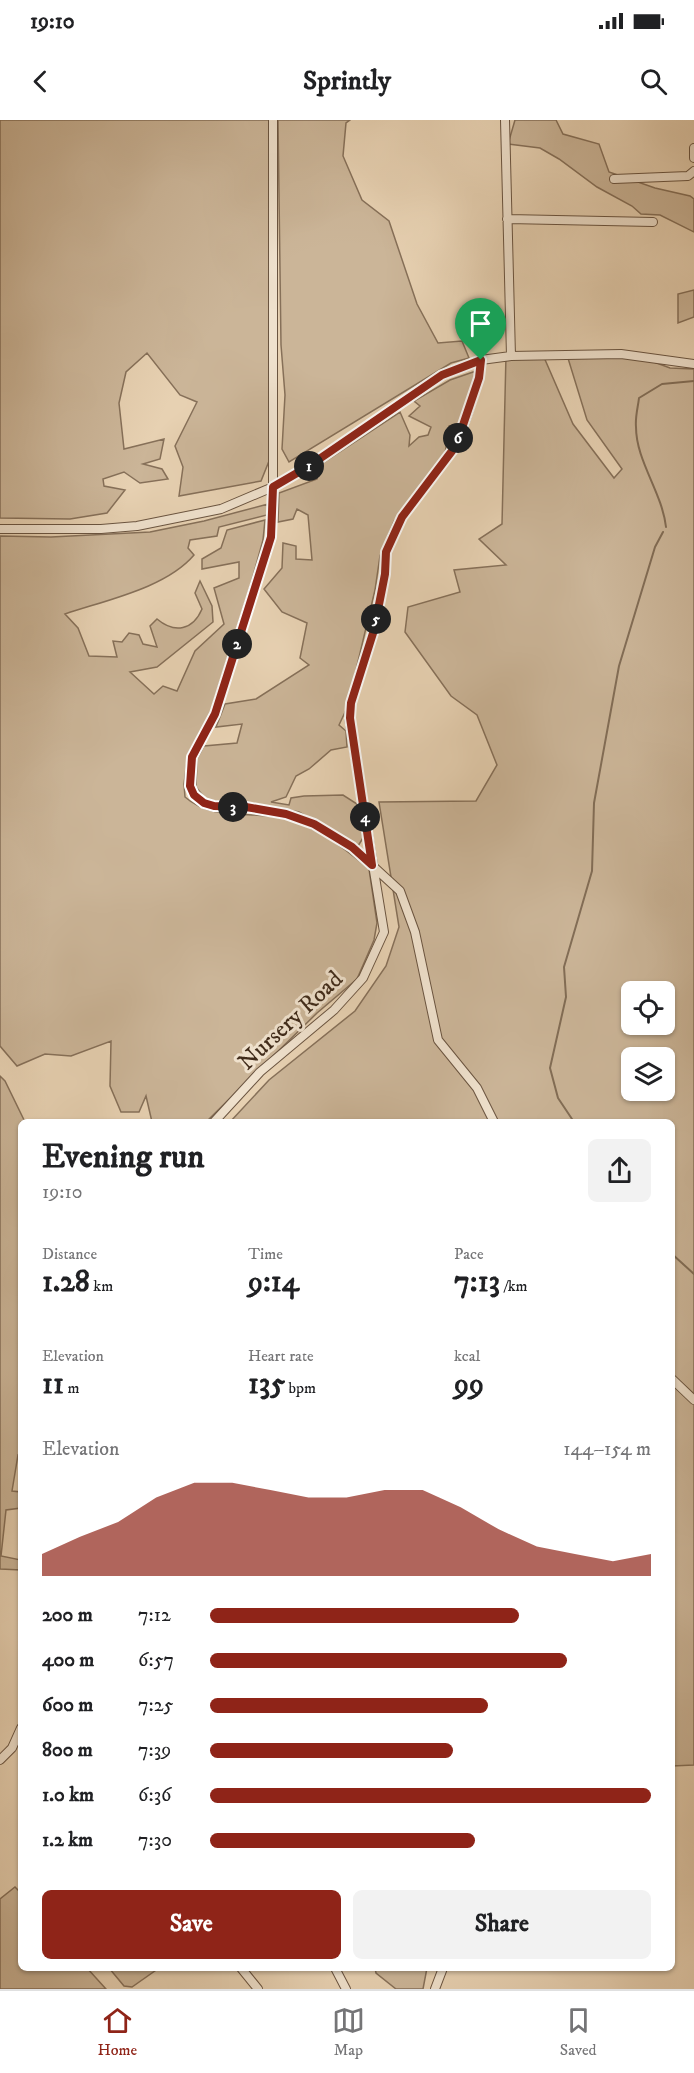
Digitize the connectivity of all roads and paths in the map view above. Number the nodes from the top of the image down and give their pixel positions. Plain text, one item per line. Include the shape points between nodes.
1 (273, 120) edge
2 (505, 120) edge
3 (694, 148) edge
4 (499, 158) dead end
5 (694, 158) edge
6 (694, 171) edge
7 (614, 179) dead end
8 (506, 182) junction
9 (507, 219) junction
10 (654, 222) dead end
11 (511, 356) junction
12 (481, 360) junction
13 (694, 364) edge
14 (273, 487) junction
15 (0, 529) edge
16 (372, 865) junction
17 (217, 1119) edge
18 (492, 1119) edge
19 (675, 1381) edge
20 (694, 1400) edge
21 (18, 1735) edge
22 (0, 1760) edge
23 (243, 1971) edge
24 (337, 1971) edge
25 (442, 1971) edge
26 (258, 1989) edge
27 (346, 1989) edge
28 (435, 1989) edge

1 - 14 street
2 - 8 street
3 - 5 street
4 - 8 street
6 - 7 street via 688,176
8 - 9 street
9 - 10 street
9 - 11 street
11 - 12 street
11 - 13 street via 621,354
12 - 14 street via 442,375
12 - 16 street, Nursery Road via 479,378 452,451 402,517 386,552 374,630 351,703
14 - 15 street via 221,509 137,526
14 - 16 street via 271,537 215,714 192,757 190,786 204,803 276,812 314,824 352,847
16 - 17 street, Nursery Road via 384,932 363,978 333,1010 260,1072
16 - 18 street via 400,891 415,932 438,1040 477,1088
19 - 20 street
21 - 22 street
23 - 26 street
24 - 27 street
25 - 28 street

